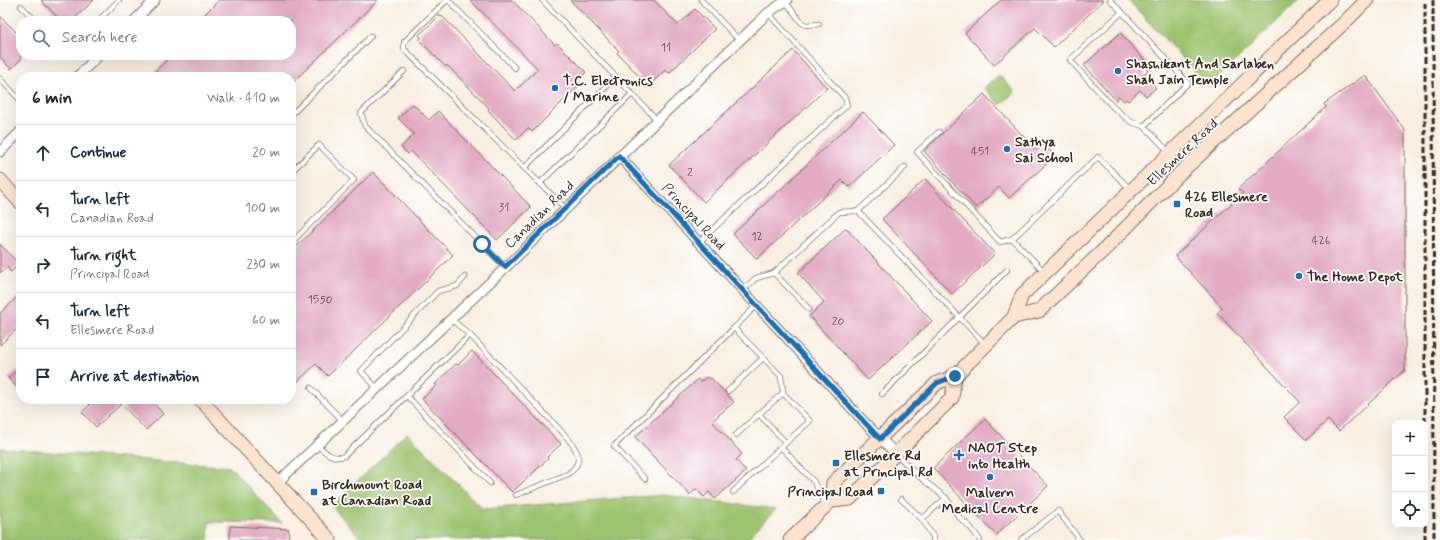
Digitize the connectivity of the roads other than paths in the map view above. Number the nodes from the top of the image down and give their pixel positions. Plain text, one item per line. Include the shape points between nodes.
1 (119, 0) edge
2 (155, 0) edge
3 (447, 0) edge
4 (542, 0) edge
5 (701, 0) edge
6 (786, 0) edge
7 (1110, 0) edge
8 (1330, 0) edge
9 (1367, 0) edge
10 (21, 6) dead end
11 (1122, 12) junction
12 (768, 13) junction
13 (31, 16) edge
14 (103, 16) edge
15 (139, 16) edge
16 (819, 24) dead end
17 (371, 36) dead end
18 (739, 40) junction
19 (94, 60) edge
20 (515, 68) dead end
21 (404, 71) dead end
22 (81, 72) edge
23 (616, 77) junction
24 (0, 79) edge
25 (632, 94) junction
26 (16, 96) edge
27 (296, 110) edge
28 (657, 120) junction
29 (1144, 126) junction
30 (939, 132) dead end
31 (16, 136) edge
32 (0, 152) edge
33 (1168, 155) junction
34 (619, 156) junction
35 (296, 167) edge
36 (905, 167) dead end
37 (524, 168) junction
38 (1180, 173) junction
39 (0, 180) edge
40 (540, 183) junction
41 (1131, 190) junction
42 (16, 198) edge
43 (565, 208) junction
44 (858, 210) junction
45 (296, 239) edge
46 (1012, 239) junction
47 (699, 242) junction
48 (505, 267) junction
49 (1007, 270) dead end
50 (1045, 272) junction
51 (774, 273) junction
52 (466, 278) dead end
53 (743, 290) junction
54 (756, 306) junction
55 (810, 309) dead end
56 (1014, 317) junction
57 (451, 318) junction
58 (959, 318) junction
59 (734, 328) junction
60 (470, 335) junction
61 (986, 345) junction
62 (763, 358) junction
63 (955, 376) junction
64 (311, 388) dead end
65 (377, 388) junction
66 (728, 391) dead end
67 (783, 393) junction
68 (882, 394) dead end
69 (407, 396) junction
70 (205, 404) edge
71 (759, 414) junction
72 (343, 421) junction
73 (736, 435) dead end
74 (880, 439) junction
75 (786, 443) junction
76 (317, 445) junction
77 (781, 447) junction
78 (896, 454) junction
79 (645, 479) dead end
80 (278, 482) junction
81 (490, 483) dead end
82 (733, 492) dead end
83 (516, 495) dead end
84 (946, 498) junction
85 (901, 499) dead end
86 (828, 504) junction
87 (922, 519) junction
88 (330, 540) edge
89 (790, 540) edge
90 (933, 540) edge
91 (980, 540) edge
92 (1021, 540) edge
93 (1080, 540) edge

1 - 14 lane
2 - 15 street
3 - 20 lane
3 - 37 lane via 404,42 404,49
4 - 23 lane
5 - 18 lane
6 - 12 street, Canadian Road
6 - 16 lane via 801,22 806,25
7 - 11 lane
8 - 33 main road, Ellesmere Road
9 - 38 main road, Ellesmere Road
10 - 13 lane
11 - 29 lane via 1188,83
11 - 29 lane via 1070,60 1114,108 1131,122
12 - 18 street, Canadian Road
12 - 47 lane via 845,98 847,105
17 - 27 lane
18 - 28 street, Canadian Road
19 - 22 street
21 - 48 lane via 361,113 365,126
23 - 25 lane
23 - 37 lane
24 - 26 lane
25 - 28 lane
25 - 40 lane
28 - 34 street, Canadian Road
29 - 33 lane
30 - 46 lane via 917,152 1000,242
31 - 32 street
33 - 38 main road
33 - 41 main road, Ellesmere Road
34 - 43 street, Canadian Road
34 - 47 street, Principal Road
35 - 45 lane via 319,145 354,180
36 - 44 lane
37 - 40 lane
38 - 56 main road, Ellesmere Road via 1039,311
39 - 42 main road
40 - 43 lane
41 - 46 lane via 1098,157
41 - 50 main road, Ellesmere Road
43 - 48 street, Canadian Road
44 - 51 lane via 839,212
44 - 58 lane
46 - 50 lane
47 - 53 street, Principal Road
48 - 57 street, Canadian Road
49 - 58 lane
50 - 56 main road, Ellesmere Road via 1022,295
51 - 53 lane via 756,278
51 - 55 lane
52 - 65 lane via 457,286 438,291 361,371
53 - 54 street, Principal Road
54 - 59 lane
54 - 74 street, Principal Road
56 - 61 main road, Ellesmere Road
57 - 60 lane
57 - 65 street, Canadian Road
58 - 61 lane
58 - 68 lane
59 - 62 lane
59 - 79 lane via 614,446
60 - 69 lane
60 - 83 lane via 578,452 578,462 568,474
61 - 63 main road, Ellesmere Road
62 - 66 lane
62 - 67 lane via 781,376
63 - 74 main road, Ellesmere Road via 937,383
63 - 78 main road via 952,398
64 - 72 lane
65 - 72 street, Canadian Road
67 - 71 lane
67 - 75 lane via 810,421
69 - 76 lane via 344,456 334,457
69 - 81 lane
70 - 80 main road
71 - 73 lane
71 - 75 lane
72 - 76 street, Canadian Road
74 - 78 street, Principal Road
74 - 86 main road, Ellesmere Road via 833,483
75 - 77 lane
76 - 80 street, Canadian Road
77 - 82 lane
77 - 86 lane via 814,482
78 - 84 lane
78 - 86 main road via 850,499
80 - 88 main road
84 - 87 lane
84 - 91 lane
85 - 87 lane
86 - 89 main road
87 - 90 lane
92 - 93 lane via 1058,511

